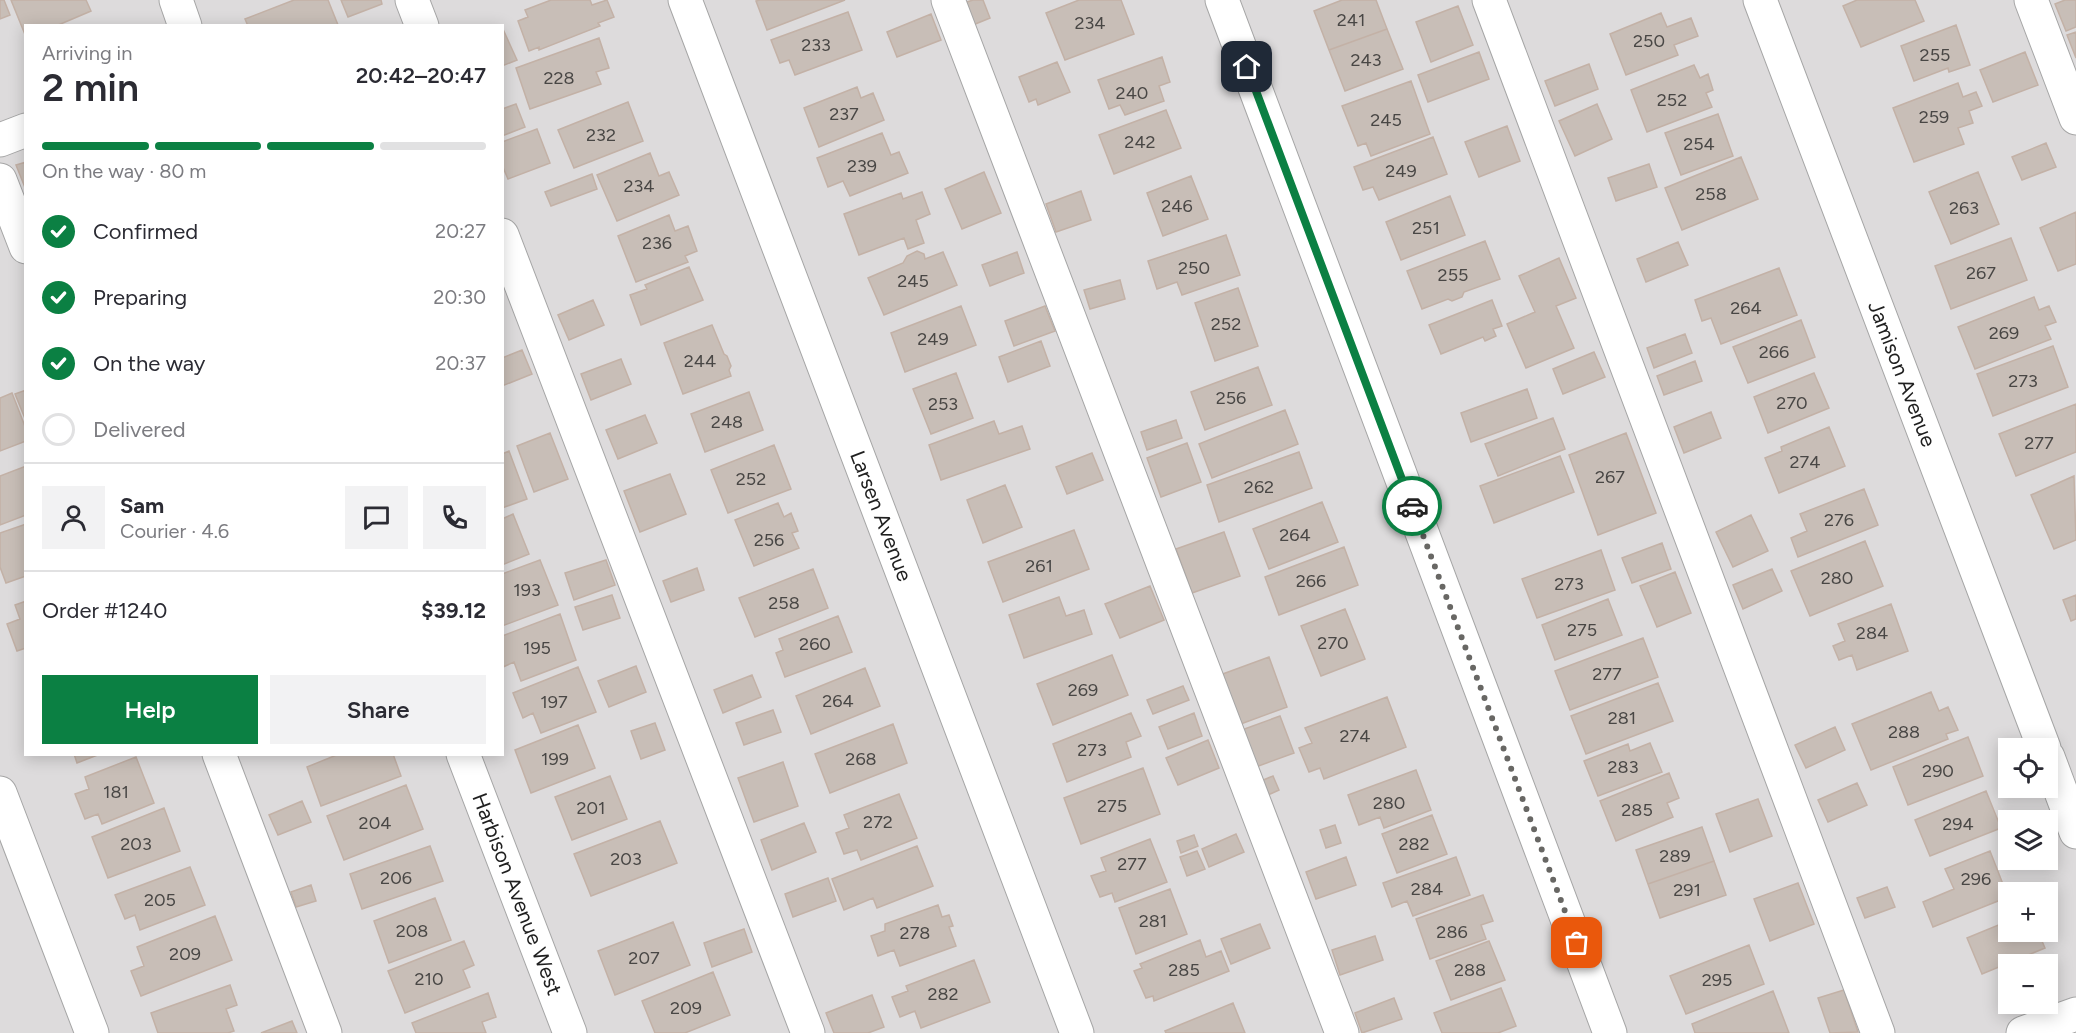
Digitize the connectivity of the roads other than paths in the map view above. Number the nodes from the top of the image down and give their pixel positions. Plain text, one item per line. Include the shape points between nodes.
1 (176, 0) edge
2 (412, 0) edge
3 (685, 0) edge
4 (948, 0) edge
5 (1222, 0) edge
6 (1489, 0) edge
7 (1760, 0) edge
8 (2031, 0) edge
9 (184, 24) edge
10 (421, 24) edge
11 (2076, 118) edge
12 (24, 131) edge
13 (0, 140) edge
14 (0, 180) edge
15 (504, 241) edge
16 (24, 242) edge
17 (2040, 738) edge
18 (220, 756) edge
19 (465, 756) edge
20 (2058, 784) edge
21 (0, 793) edge
22 (2076, 832) edge
23 (2076, 1014) edge
24 (92, 1033) edge
25 (325, 1033) edge
26 (570, 1033) edge
27 (807, 1033) edge
28 (1077, 1033) edge
29 (1342, 1033) edge
30 (1610, 1033) edge
31 (1878, 1033) edge
32 (2023, 1033) edge

1 - 9 street
2 - 10 street
3 - 28 street, Larsen Avenue
4 - 29 street
5 - 30 street
6 - 31 street
7 - 17 street, Jamison Avenue
8 - 11 street
12 - 13 street
14 - 16 street
15 - 27 street
18 - 25 street
19 - 26 street, Harbison Avenue West
20 - 22 street
21 - 24 street
23 - 32 street

